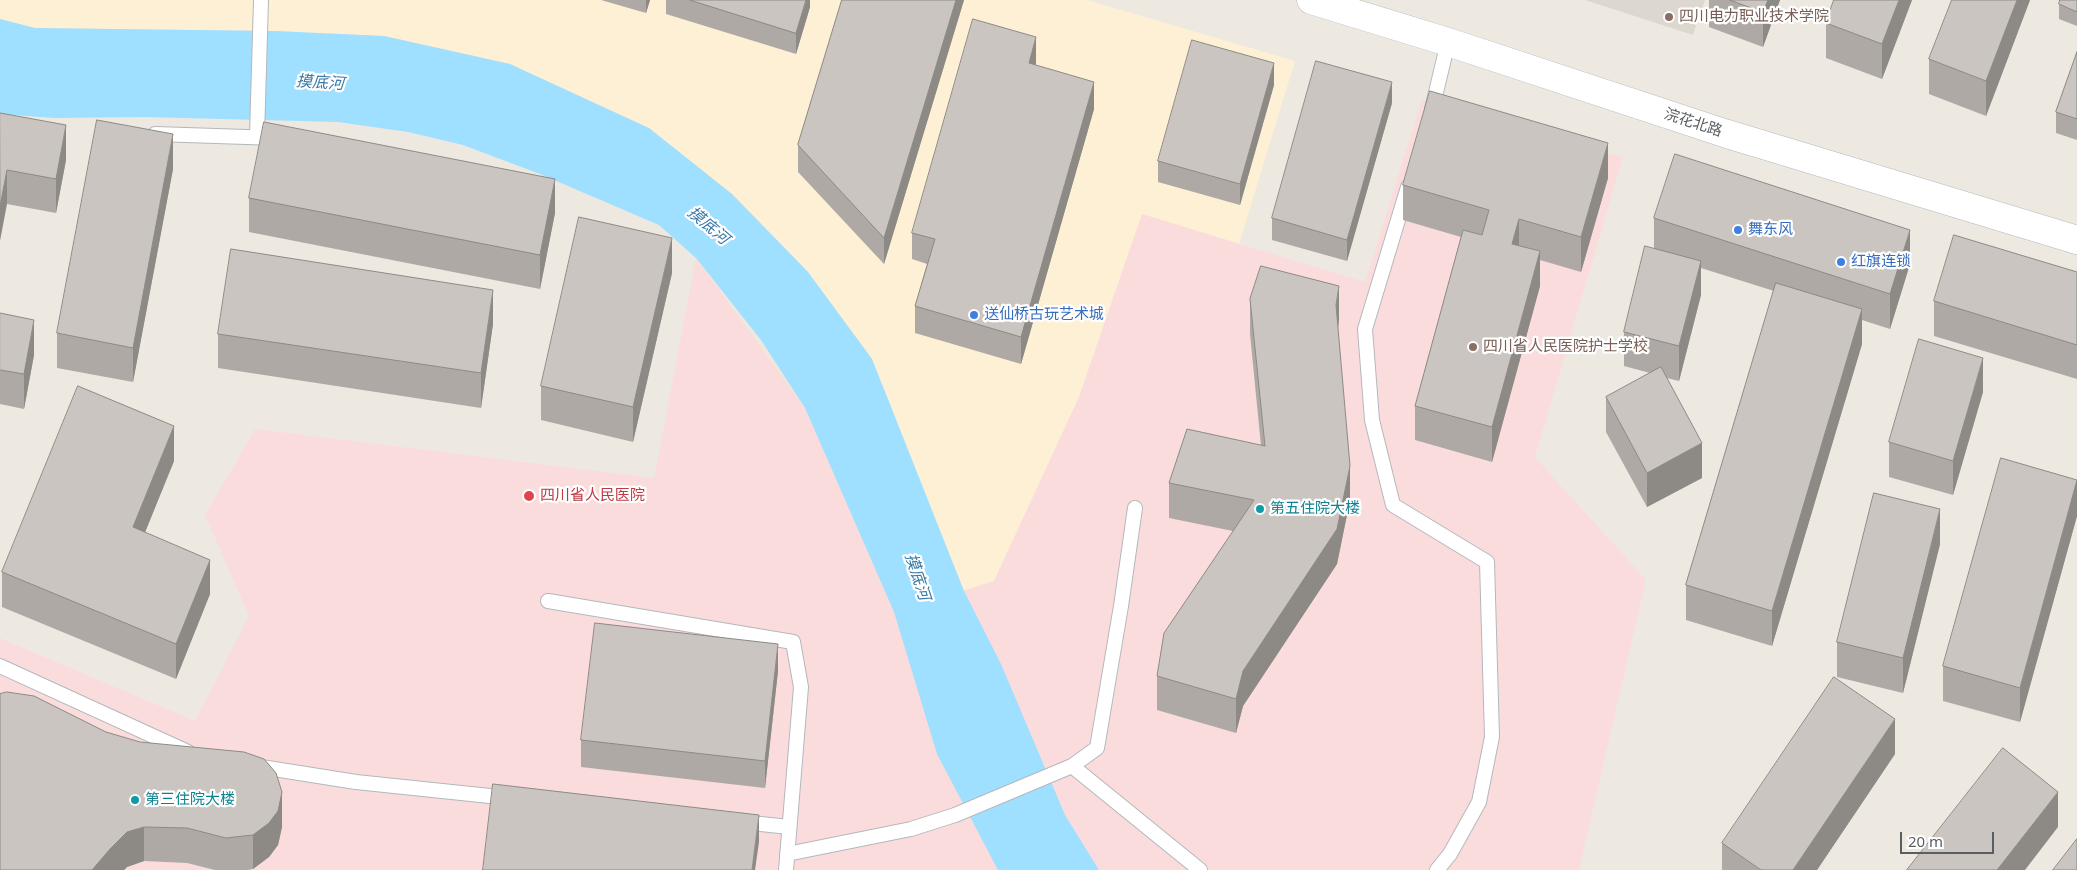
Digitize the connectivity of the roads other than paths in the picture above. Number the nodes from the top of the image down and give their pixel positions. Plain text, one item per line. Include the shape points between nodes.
1 (261, 0) edge
2 (1311, 0) edge
3 (1448, 42) junction
4 (1429, 121) edge
5 (155, 134) edge
6 (257, 136) junction
7 (294, 140) edge
8 (1411, 178) edge
9 (2077, 240) edge
10 (1135, 508) dead end
11 (548, 601) dead end
12 (0, 666) edge
13 (197, 756) edge
14 (243, 764) edge
15 (1072, 766) junction
16 (523, 799) edge
17 (730, 821) edge
18 (789, 827) junction
19 (787, 854) junction
20 (786, 870) edge
21 (1200, 870) edge
22 (1437, 870) edge

1 - 6 lane
2 - 3 street, 浣花北路
3 - 4 lane
3 - 9 street, 浣花北路 via 1724,133
5 - 6 lane
6 - 7 lane
8 - 22 lane via 1365,329 1372,420 1393,505 1487,562 1488,571 1492,737 1479,802 1450,854
10 - 15 lane via 1097,748
11 - 18 lane via 793,642 801,687
12 - 13 lane
14 - 16 lane via 356,782
15 - 19 lane via 955,815 911,829
15 - 21 lane
17 - 18 lane
18 - 19 lane
19 - 20 lane

